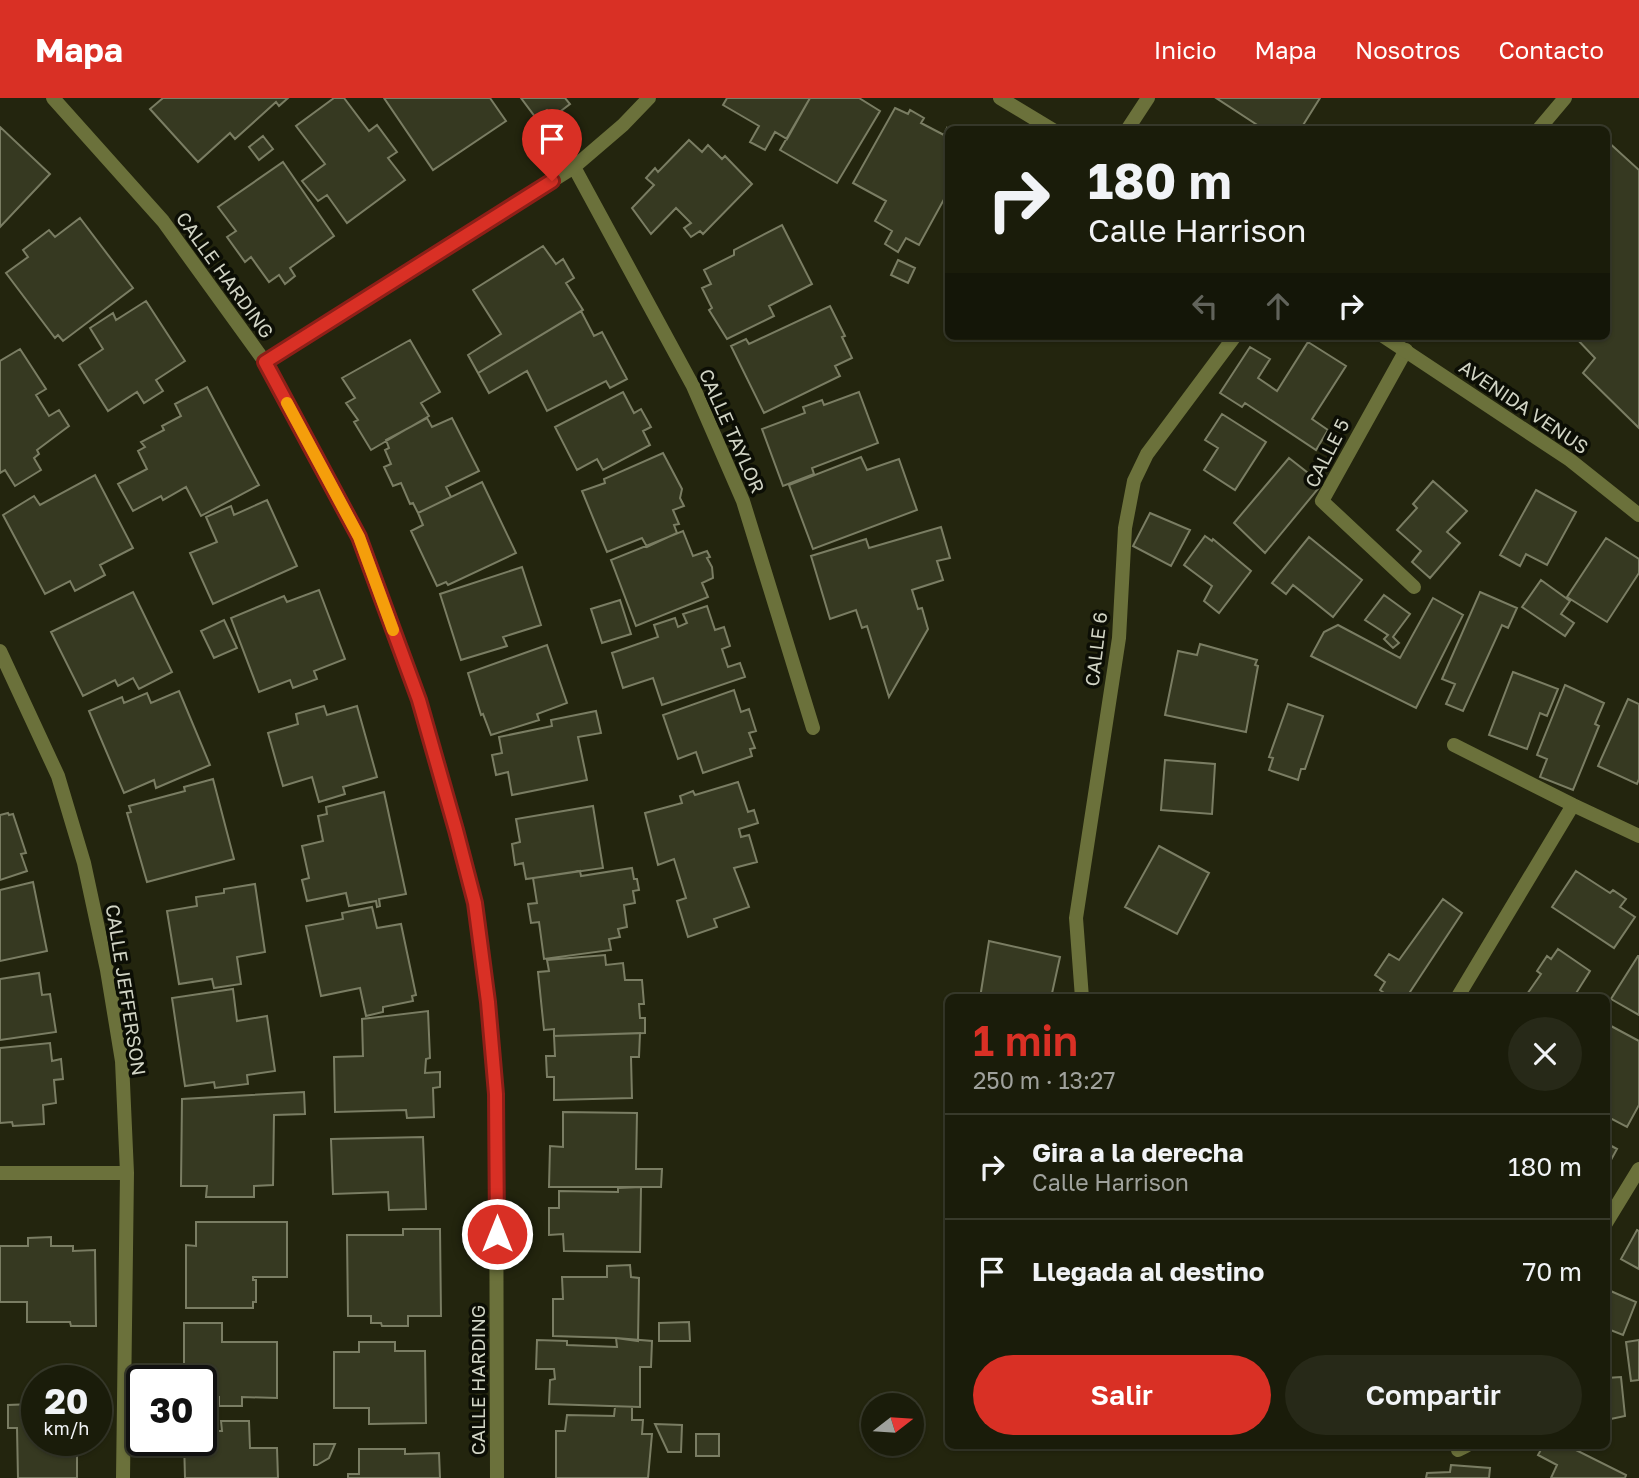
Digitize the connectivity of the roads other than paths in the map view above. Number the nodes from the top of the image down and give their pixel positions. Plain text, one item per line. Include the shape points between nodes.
1 (53, 98) edge
2 (649, 98) edge
3 (1000, 98) edge
4 (1148, 98) edge
5 (1565, 98) edge
6 (1046, 126) edge
7 (1130, 126) edge
8 (1541, 126) edge
9 (574, 167) junction
10 (1232, 340) edge
11 (1390, 340) edge
12 (1406, 350) junction
13 (265, 362) junction
14 (1639, 515) edge
15 (1414, 587) dead end
16 (0, 651) edge
17 (813, 728) dead end
18 (1454, 745) dead end
19 (1573, 805) junction
20 (1639, 836) edge
21 (1082, 994) edge
22 (1459, 994) edge
23 (1639, 1169) edge
24 (0, 1172) edge
25 (127, 1173) junction
26 (1610, 1216) edge
27 (123, 1478) edge
28 (497, 1478) edge

1 - 13 street, CALLE HARDING via 163,221
2 - 9 street
3 - 6 street
4 - 7 street
5 - 8 street
9 - 13 street
9 - 17 street, CALLE TAYLOR via 693,386 743,501
10 - 21 street, CALLE 6 via 1147,454 1134,481 1125,528 1119,638 1076,918
11 - 12 street, AVENIDA VENUS
12 - 14 street, AVENIDA VENUS via 1570,460
12 - 15 street, CALLE 5 via 1322,501
13 - 28 street, CALLE HARDING via 359,537 419,700 475,903 496,1094
16 - 25 street, CALLE JEFFERSON via 58,776 84,863 122,1061
18 - 19 street
19 - 20 street
19 - 22 street
23 - 26 street
24 - 25 street
25 - 27 street, CALLE JEFFERSON

